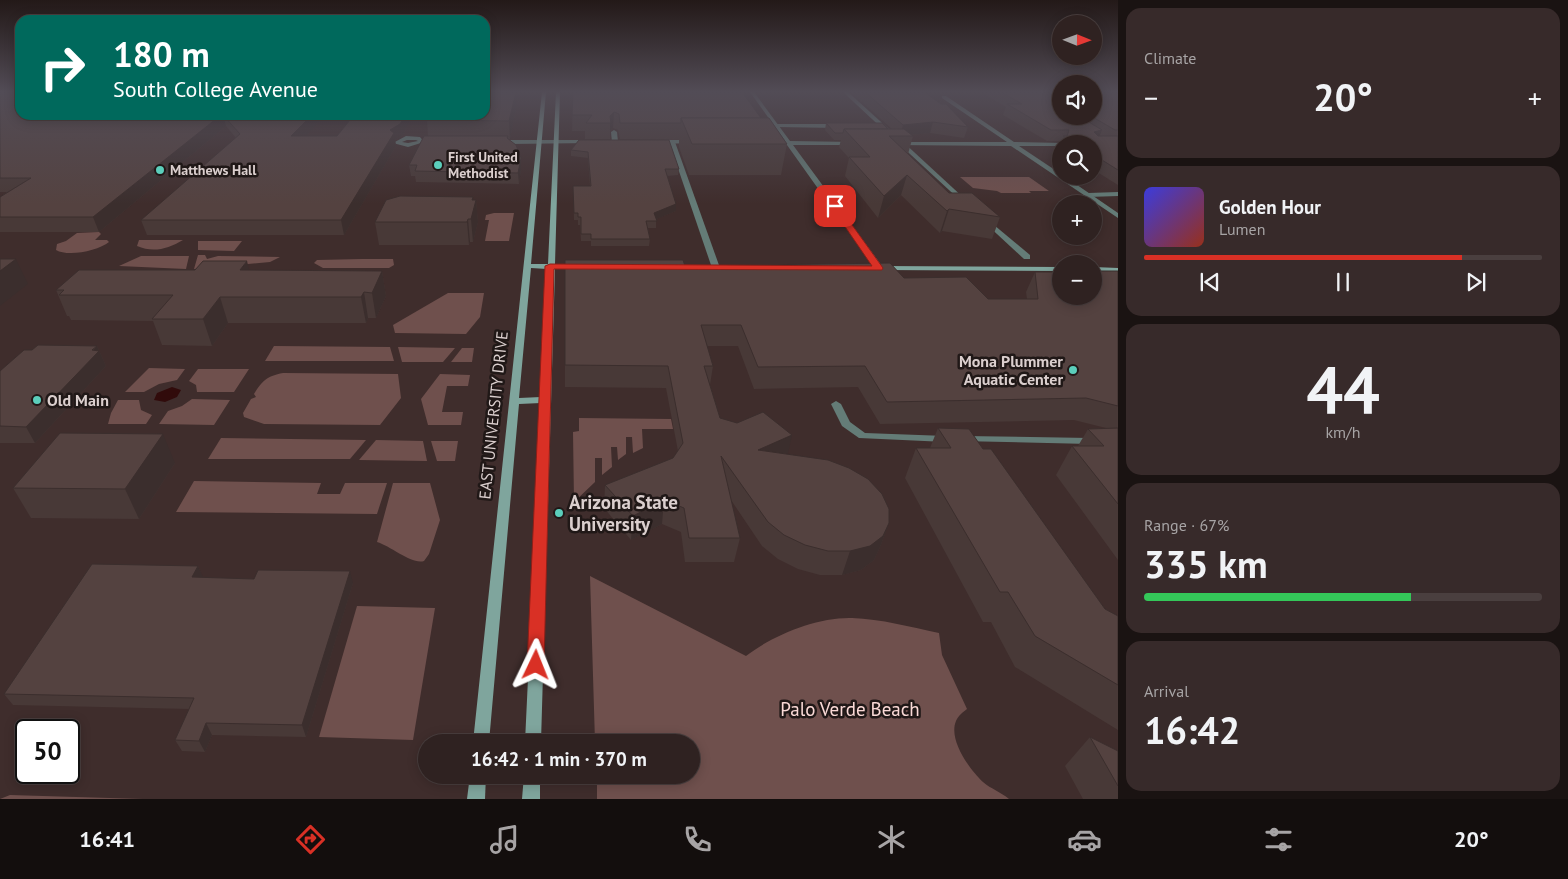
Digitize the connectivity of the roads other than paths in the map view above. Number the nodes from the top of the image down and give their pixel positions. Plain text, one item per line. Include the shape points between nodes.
1 (540, 129) edge
2 (556, 129) edge
3 (779, 129) edge
4 (886, 129) edge
5 (991, 129) edge
6 (614, 132) edge
7 (421, 142) edge
8 (431, 142) edge
9 (489, 142) edge
10 (539, 142) junction
11 (555, 142) junction
12 (596, 142) edge
13 (606, 142) edge
14 (654, 142) edge
15 (672, 142) junction
16 (700, 142) edge
17 (766, 143) edge
18 (789, 143) junction
19 (857, 143) edge
20 (893, 144) edge
21 (902, 144) junction
22 (1013, 144) junction
23 (1052, 144) edge
24 (1118, 194) edge
25 (1088, 195) joint
26 (969, 205) edge
27 (1102, 205) edge
28 (981, 216) edge
29 (1118, 216) edge
30 (1027, 257) dead end
31 (526, 266) junction
32 (550, 266) junction
33 (589, 267) edge
34 (706, 268) edge
35 (716, 268) junction
36 (726, 268) edge
37 (875, 268) joint
38 (1052, 269) edge
39 (1102, 269) edge
40 (1118, 270) edge
41 (545, 400) junction
42 (514, 401) junction
43 (836, 404) dead end
44 (1118, 446) edge
45 (482, 734) edge
46 (533, 734) edge
47 (477, 784) edge
48 (532, 784) edge
49 (476, 799) edge
50 (531, 799) edge

1 - 10 main road, EAST UNIVERSITY DRIVE
2 - 11 main road
3 - 18 street
4 - 21 street
5 - 22 street
6 - 13 street via 618,142
7 - 8 street
9 - 10 street
10 - 11 street
10 - 31 main road, EAST UNIVERSITY DRIVE
11 - 12 street
11 - 32 main road
14 - 15 street
15 - 16 street
15 - 35 street
17 - 18 street
18 - 19 street
18 - 37 street
20 - 21 street
21 - 22 street
21 - 26 street
22 - 23 street
22 - 25 street
24 - 25 street
27 - 29 street
28 - 30 street
31 - 32 main road
31 - 42 main road, EAST UNIVERSITY DRIVE
32 - 33 main road
32 - 41 main road
34 - 35 main road
35 - 36 main road
37 - 38 main road
39 - 40 main road
41 - 42 main road
41 - 46 main road
42 - 45 main road, EAST UNIVERSITY DRIVE
43 - 44 street via 850,428 863,436 1090,441
47 - 49 main road
48 - 50 main road

